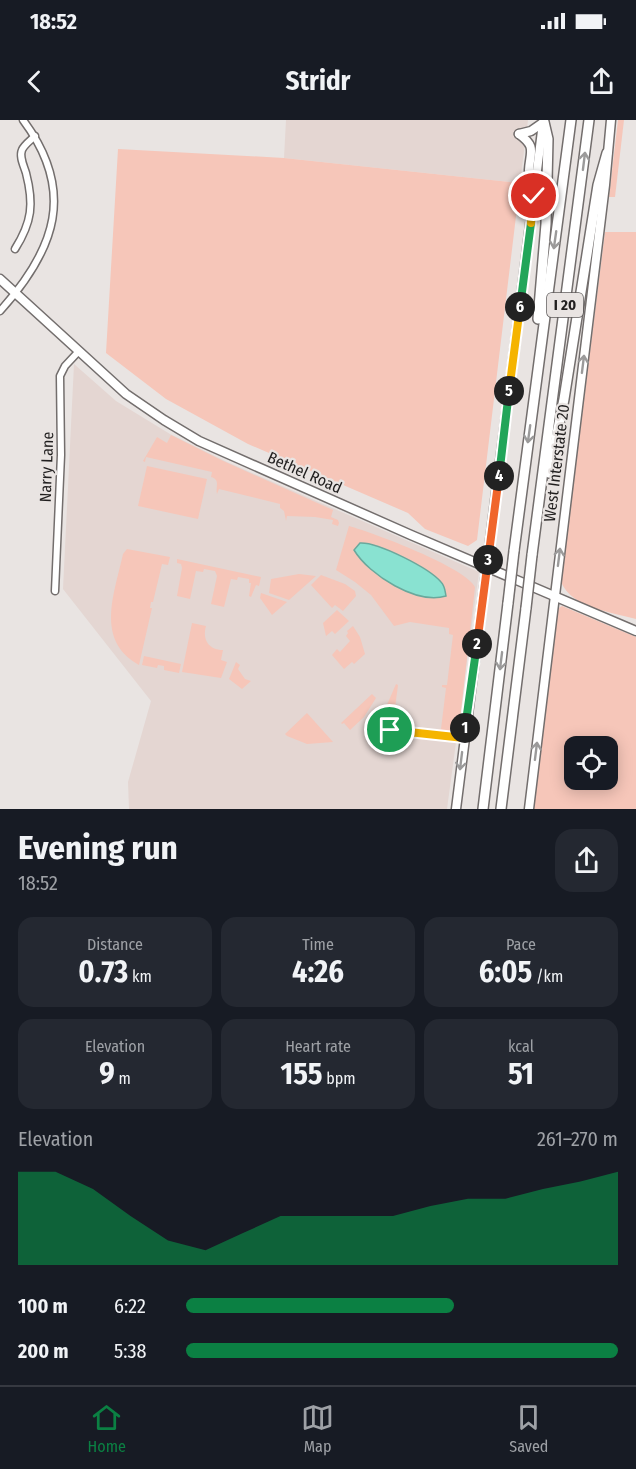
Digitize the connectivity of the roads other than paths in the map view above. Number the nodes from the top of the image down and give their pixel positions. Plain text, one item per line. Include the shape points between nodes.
1 (22, 120) edge
2 (571, 120) edge
3 (589, 120) edge
4 (611, 120) edge
5 (544, 121) edge
6 (35, 136) junction
7 (607, 153) junction
8 (534, 196) junction
9 (15, 249) dead end
10 (0, 279) edge
11 (16, 293) junction
12 (0, 311) edge
13 (542, 340) junction
14 (79, 351) junction
15 (542, 489) junction
16 (487, 568) junction
17 (55, 591) dead end
18 (555, 595) junction
19 (636, 631) edge
20 (376, 718) dead end
21 (464, 738) junction
22 (456, 809) edge
23 (483, 809) edge
24 (501, 809) edge
25 (529, 809) edge

1 - 6 street
2 -> 13 highway, I 20
15 -> 3 highway, I 20
4 - 7 main road, West Interstate 20
5 - 8 main road
5 - 8 main road via 519,134 531,147 529,172
5 - 13 highway via 548,139 538,322
6 - 9 street via 22,148 31,212 27,230
6 - 11 street via 52,180 52,226 45,248
7 - 15 highway via 598,185 560,421
18 -> 7 main road, West Interstate 20
8 - 16 main road
10 - 11 main road, Bethel Road
11 - 12 street
11 - 14 main road, Bethel Road
13 -> 23 highway, I 20, bridge
14 - 16 main road, Bethel Road via 126,394 199,441
14 - 17 street, Narry Lane via 60,376
15 - 24 highway, I 20, bridge
16 - 18 main road, Bethel Road
16 - 21 main road
18 - 19 main road, Bethel Road
25 -> 18 main road, West Interstate 20
20 - 21 street via 390,730
21 -> 22 main road

